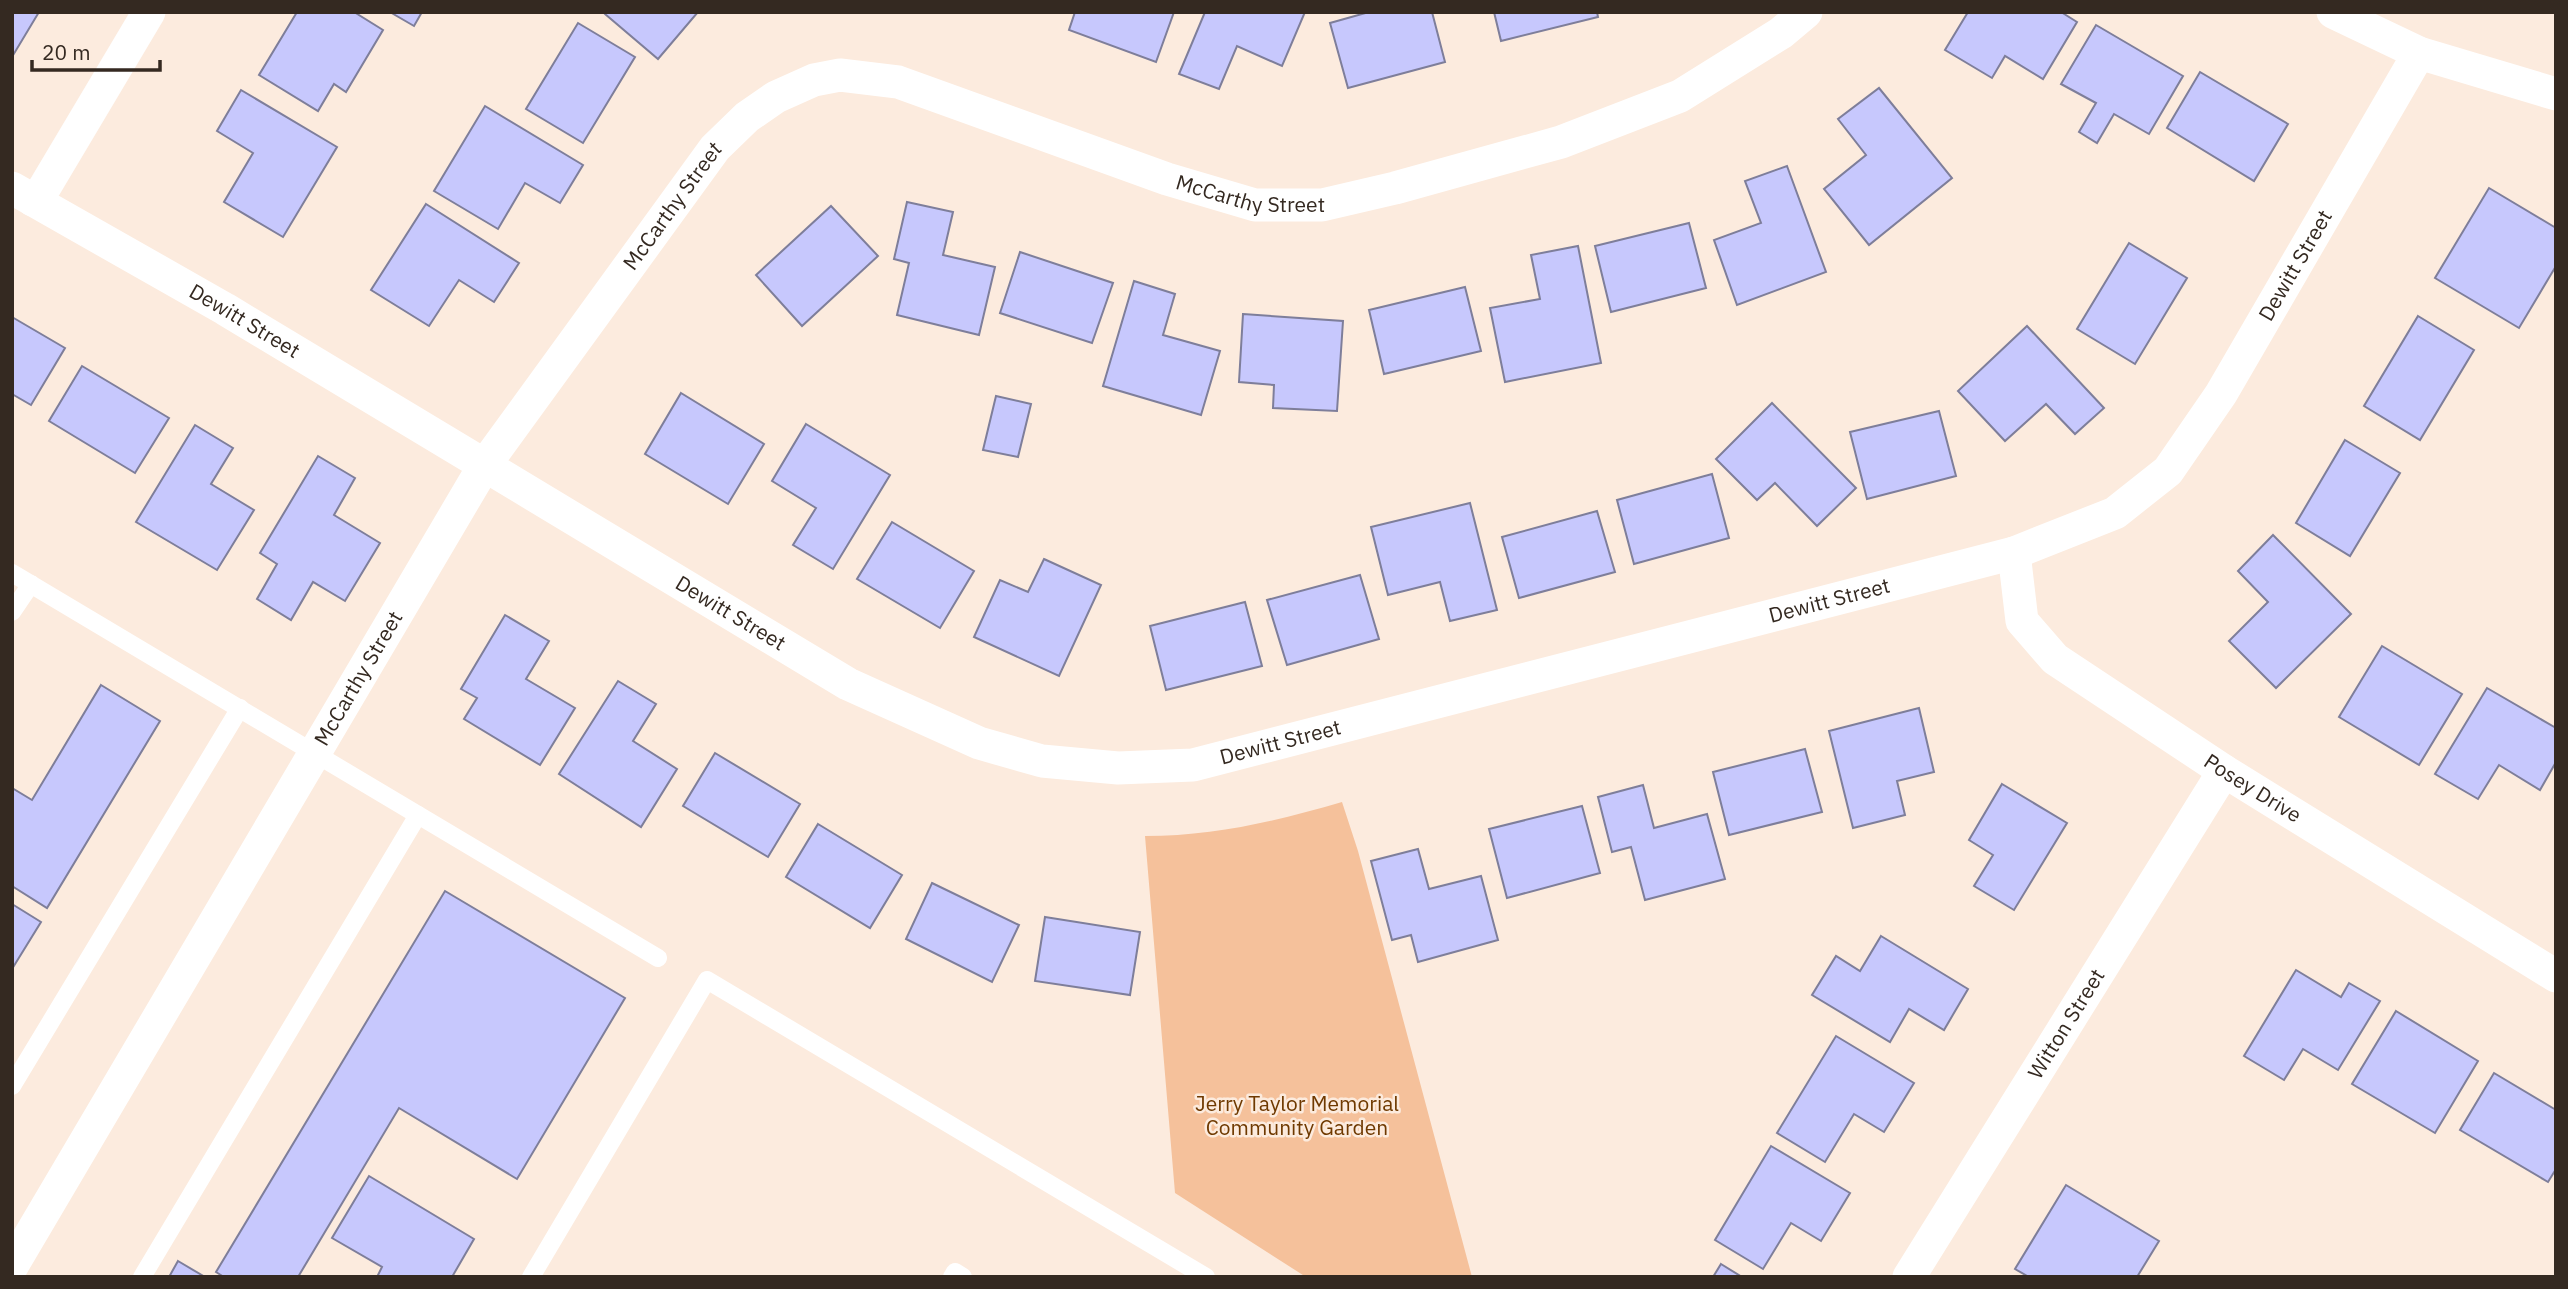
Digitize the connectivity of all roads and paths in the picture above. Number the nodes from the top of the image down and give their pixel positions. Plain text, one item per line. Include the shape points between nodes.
1 (149, 12) edge
2 (1806, 12) edge
3 (2333, 12) edge
4 (2419, 53) junction
5 (2556, 94) edge
6 (22, 194) edge
7 (484, 466) junction
8 (2014, 553) junction
9 (12, 573) edge
10 (31, 584) junction
11 (12, 612) edge
12 (240, 708) junction
13 (316, 753) junction
14 (2224, 771) junction
15 (418, 815) junction
16 (658, 958) dead end
17 (2556, 976) edge
18 (12, 1086) edge
19 (12, 1266) edge
20 (534, 1276) edge
21 (142, 1277) edge
22 (952, 1277) edge
23 (963, 1277) edge
24 (1206, 1277) edge
25 (1909, 1277) edge

1 - 6 street via 43,190
2 - 7 street, McCarthy Street via 1781,33 1680,96 1561,142 1322,205 1255,205 898,82 839,75 814,80 776,97 715,148
3 - 4 street
4 - 5 street
4 - 8 street, Dewitt Street via 2221,394 2168,471 2115,513
6 - 7 street, Dewitt Street via 225,309
7 - 8 street, Dewitt Street via 848,684 979,743 1042,761 1118,768 1193,765
7 - 13 street, McCarthy Street
8 - 14 street, Posey Drive via 2022,621 2055,659
9 - 10 lane
10 - 11 lane
10 - 12 lane
12 - 13 lane
12 - 18 lane
13 - 15 lane
13 - 19 street, McCarthy Street
14 - 17 street, Posey Drive
14 - 25 street, Witton Street
15 - 16 lane
15 - 21 lane
20 - 24 lane via 707,980
22 - 23 lane via 955,1272

